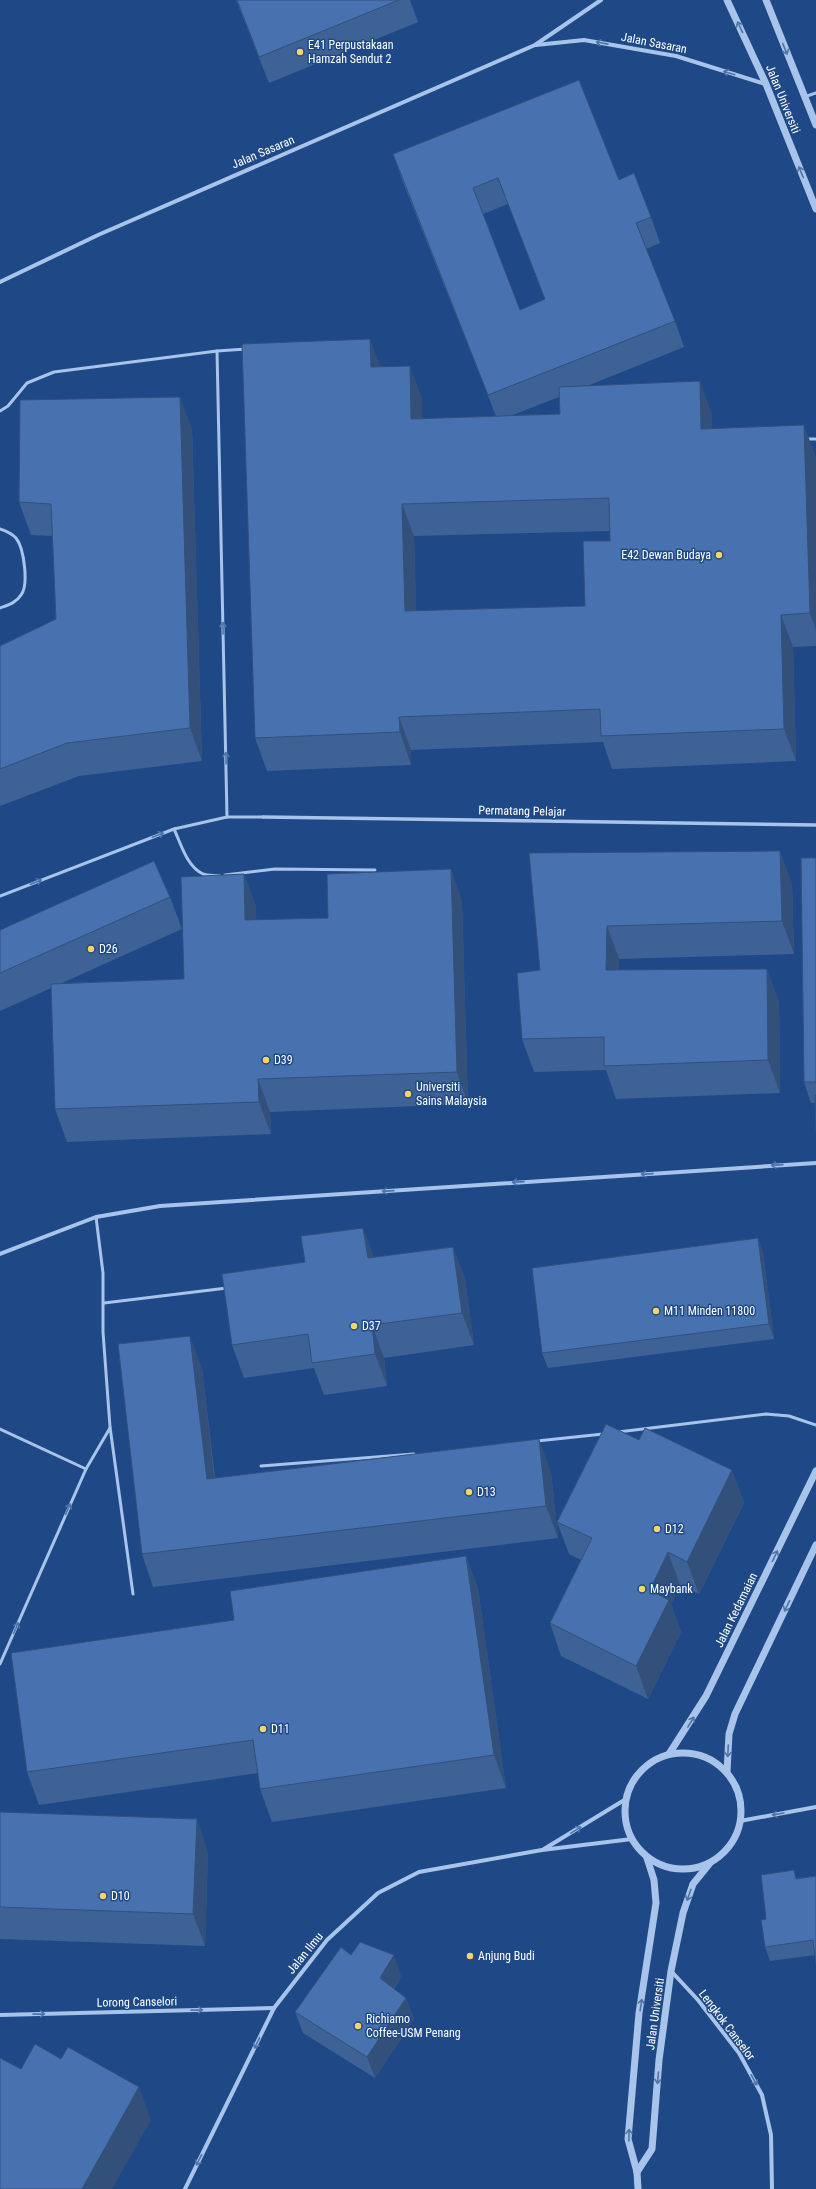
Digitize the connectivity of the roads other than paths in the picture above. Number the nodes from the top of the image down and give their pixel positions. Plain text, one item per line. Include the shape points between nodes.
1 (601, 0) edge
2 (727, 0) edge
3 (766, 0) edge
4 (535, 45) junction
5 (766, 84) junction
6 (816, 93) edge
7 (804, 97) junction
8 (815, 122) edge
9 (816, 208) edge
10 (0, 282) edge
11 (254, 348) edge
12 (217, 351) junction
13 (0, 411) edge
14 (800, 439) edge
15 (816, 439) edge
16 (0, 529) edge
17 (0, 608) edge
18 (227, 817) junction
19 (263, 817) joint
20 (816, 825) edge
21 (174, 829) junction
22 (375, 870) dead end
23 (0, 896) edge
24 (816, 1164) edge
25 (96, 1217) junction
26 (0, 1254) edge
27 (236, 1287) edge
28 (104, 1304) junction
29 (816, 1425) edge
30 (110, 1427) junction
31 (0, 1429) edge
32 (613, 1432) edge
33 (605, 1433) edge
34 (534, 1442) edge
35 (417, 1454) edge
36 (261, 1466) dead end
37 (86, 1469) junction
38 (816, 1471) edge
39 (816, 1545) edge
40 (133, 1594) dead end
41 (0, 1664) edge
42 (669, 1754) junction
43 (727, 1772) junction
44 (626, 1799) junction
45 (816, 1807) edge
46 (740, 1821) junction
47 (632, 1839) junction
48 (542, 1850) junction
49 (647, 1858) junction
50 (710, 1862) junction
51 (671, 1971) junction
52 (274, 2008) junction
53 (0, 2015) edge
54 (637, 2172) junction
55 (185, 2189) edge
56 (638, 2189) edge
57 (772, 2189) edge

1 - 4 street, Jalan Sasaran
5 -> 2 street, Jalan Universiti
3 -> 7 street, Jalan Universiti
5 -> 4 street, Jalan Sasaran via 676,56 584,40
4 - 10 street, Jalan Sasaran via 98,235
9 -> 5 street, Jalan Universiti
6 - 7 lane
7 - 8 street, Jalan Universiti
11 - 12 lane
12 - 13 lane via 54,372 28,383 8,406
18 -> 12 lane
14 - 15 lane
16 - 17 lane via 9,531 21,549 25,586 16,601
18 - 19 lane, Permatang Pelajar
18 - 21 lane, Permatang Pelajar
19 - 20 street, Permatang Pelajar
21 - 22 lane via 186,857 194,868 204,874 221,876 297,869
23 -> 21 lane, Permatang Pelajar
24 -> 25 street via 168,1206
25 - 26 street
25 - 28 lane
27 - 28 lane
28 - 30 lane via 103,1332
29 - 32 lane via 789,1416 766,1414
30 - 37 lane
30 - 40 lane
31 - 37 lane
33 - 34 lane
35 - 36 lane
41 -> 37 lane
42 -> 38 street, Jalan Kedamaian via 706,1696
39 -> 43 street via 735,1714 729,1734
42 - 43 street via 690,1753 710,1759
42 - 44 street via 654,1760 641,1770
43 - 46 street via 738,1792
44 - 47 street via 625,1820
48 -> 44 street, Jalan Ilmu
45 -> 46 street
46 - 50 street via 734,1838 724,1852
47 - 48 street, Jalan Ilmu
47 - 49 street
48 - 52 street, Jalan Ilmu via 419,1872 378,1892 327,1940
49 - 50 street via 667,1867 689,1869
54 -> 49 street, Jalan Universiti via 628,2139 640,2013 656,1903 654,1880
50 -> 51 street, Jalan Universiti via 693,1884 683,1913
51 -> 54 street, Jalan Universiti via 659,2060 652,2149
51 -> 57 street, Lengkok Canselor via 698,2000 739,2053 762,2095 772,2135
53 -> 52 street, Lorong Canselori
52 -> 55 street, Jalan Ilmu
54 - 56 street, Jalan Universiti

